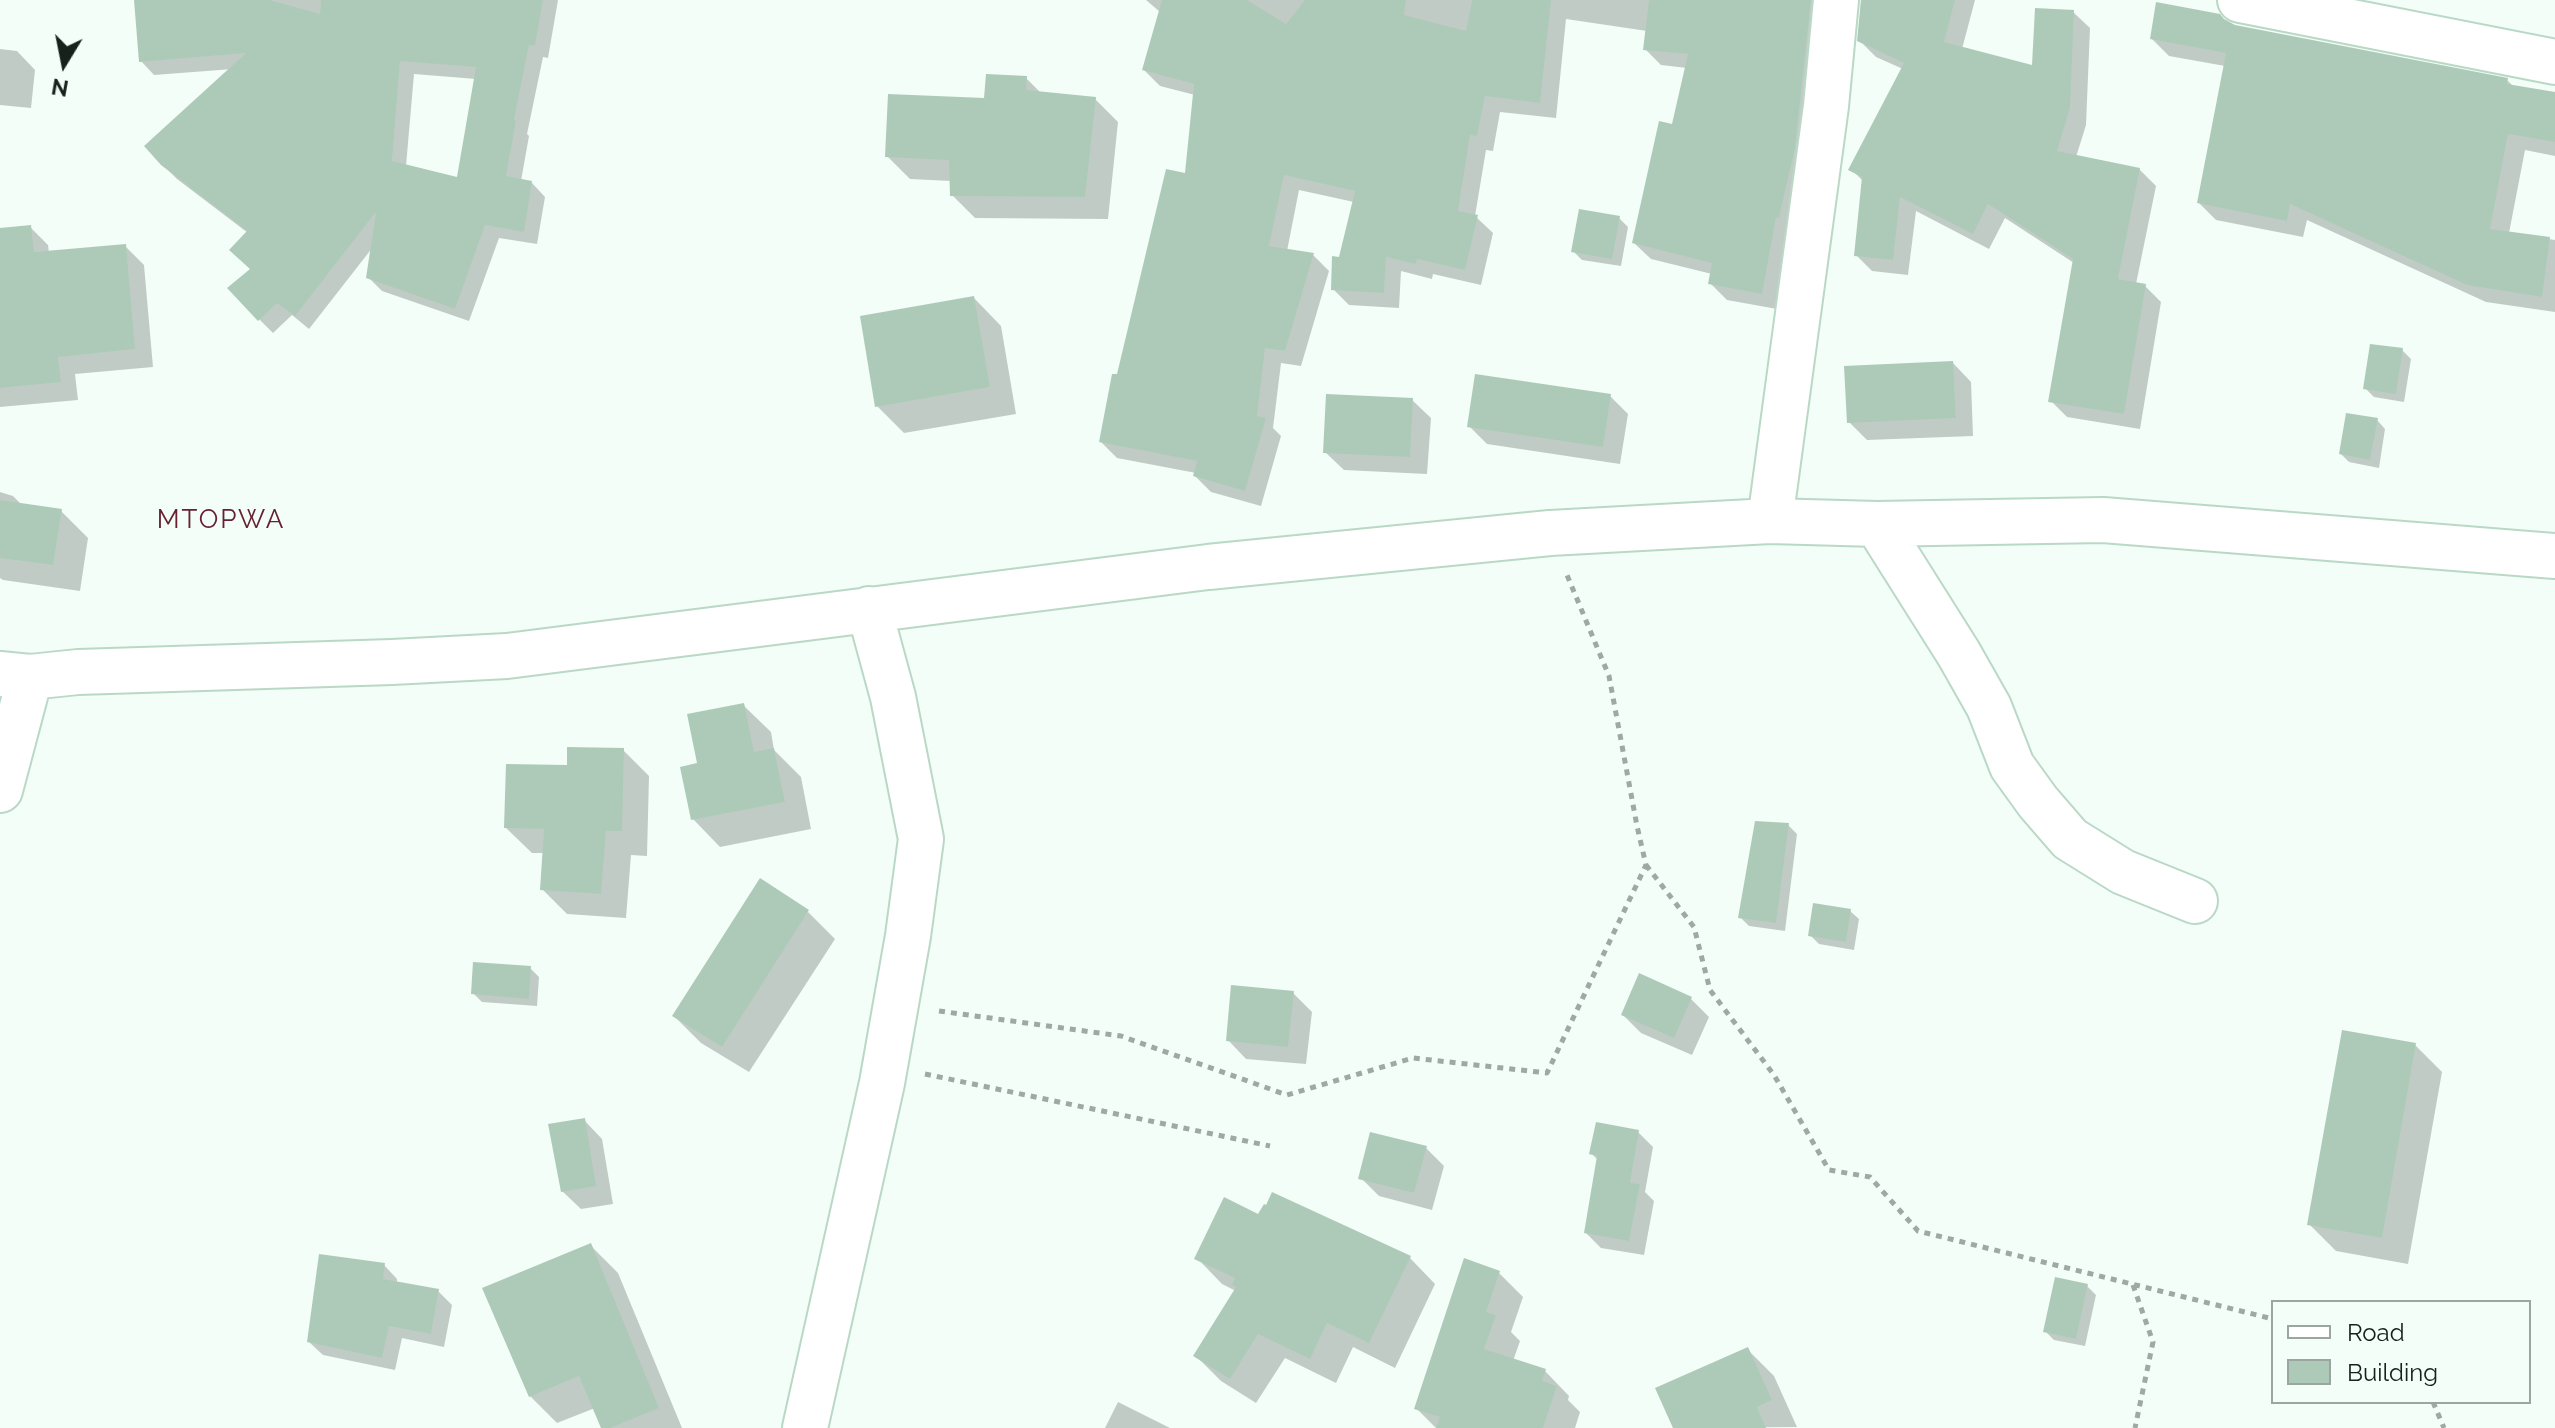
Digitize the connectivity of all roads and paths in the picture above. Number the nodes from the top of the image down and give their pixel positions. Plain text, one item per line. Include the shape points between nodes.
1 (1836, 0) edge
2 (2240, 0) edge
3 (2555, 62) edge
4 (1770, 521) junction
5 (1877, 524) junction
6 (1550, 533) junction
7 (2555, 556) edge
8 (869, 609) junction
9 (15, 676) edge
10 (0, 790) edge
11 (1646, 865) junction
12 (2195, 901) dead end
13 (896, 1006) junction
14 (885, 1066) junction
15 (1270, 1146) dead end
16 (2133, 1284) junction
17 (2271, 1318) edge
18 (2434, 1404) edge
19 (805, 1428) edge
20 (2135, 1428) edge
21 (2444, 1428) edge

1 - 4 street
2 - 3 street
4 - 5 street
4 - 6 street
5 - 7 street via 2103,520
5 - 12 street via 1952,643 1989,707 2012,766 2038,802 2070,839 2123,872
6 - 8 street via 1208,567
6 - 11 path via 1609,676
8 - 9 street via 507,656
8 - 13 street via 893,697 921,839
9 - 10 street
11 - 13 path via 1547,1073 1413,1058 1287,1095 1121,1036
11 - 16 path via 1694,927 1710,990 1774,1075 1829,1170 1870,1177 1918,1231
13 - 14 street
14 - 15 path
14 - 19 street
16 - 17 path
16 - 20 path via 2153,1342
18 - 21 path

